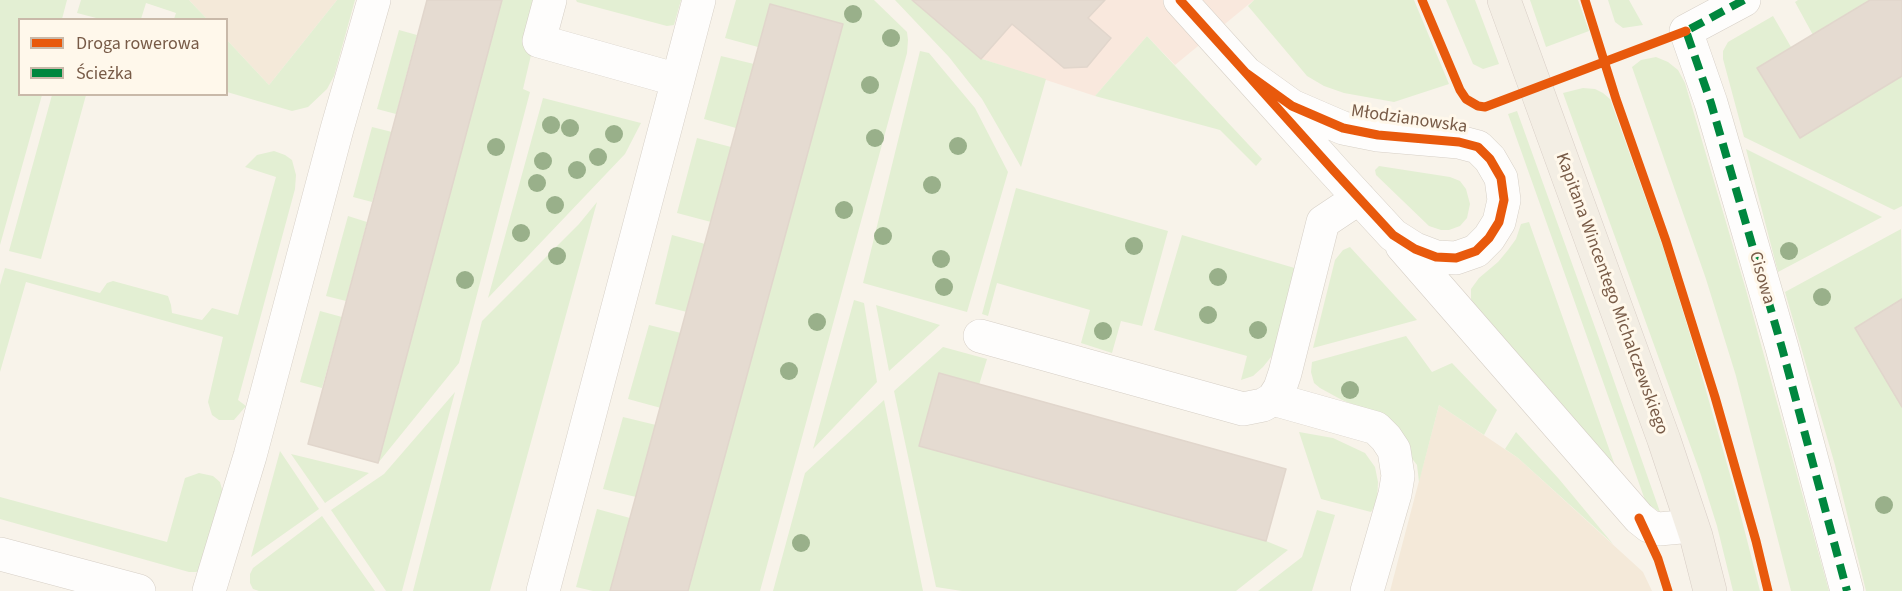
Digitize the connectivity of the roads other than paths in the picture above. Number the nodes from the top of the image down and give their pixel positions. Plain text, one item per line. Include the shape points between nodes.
1 (374, 0) edge
2 (550, 0) edge
3 (699, 0) edge
4 (1180, 0) edge
5 (1504, 0) edge
6 (1744, 0) edge
7 (1246, 74) junction
8 (678, 80) junction
9 (1359, 198) junction
10 (1393, 235) junction
11 (980, 336) dead end
12 (1273, 399) junction
13 (1692, 526) junction
14 (0, 554) edge
15 (139, 591) edge
16 (209, 591) edge
17 (543, 591) edge
18 (1367, 591) edge
19 (1710, 591) edge
20 (1847, 591) edge

1 - 16 street via 250,456
2 - 8 street via 539,41
3 - 8 street
4 - 7 street, Młodzianowska
5 - 13 main road, Kapitana Wincentego Michalczewskiego
6 - 20 street, Cisowa via 1686,31 1711,103 1782,348
7 - 9 street, Młodzianowska
7 - 10 street, Młodzianowska via 1292,106 1343,128 1459,142 1478,147 1490,159 1501,178 1504,200 1499,222 1476,250 1456,258 1436,257
8 - 17 street
9 - 10 street, Młodzianowska
9 - 12 street via 1323,222 1285,373
10 - 13 street via 1639,518 1659,529
11 - 12 street via 1243,408
12 - 18 street via 1376,428 1394,450 1398,476 1395,494
13 - 19 main road, Kapitana Wincentego Michalczewskiego
14 - 15 street

